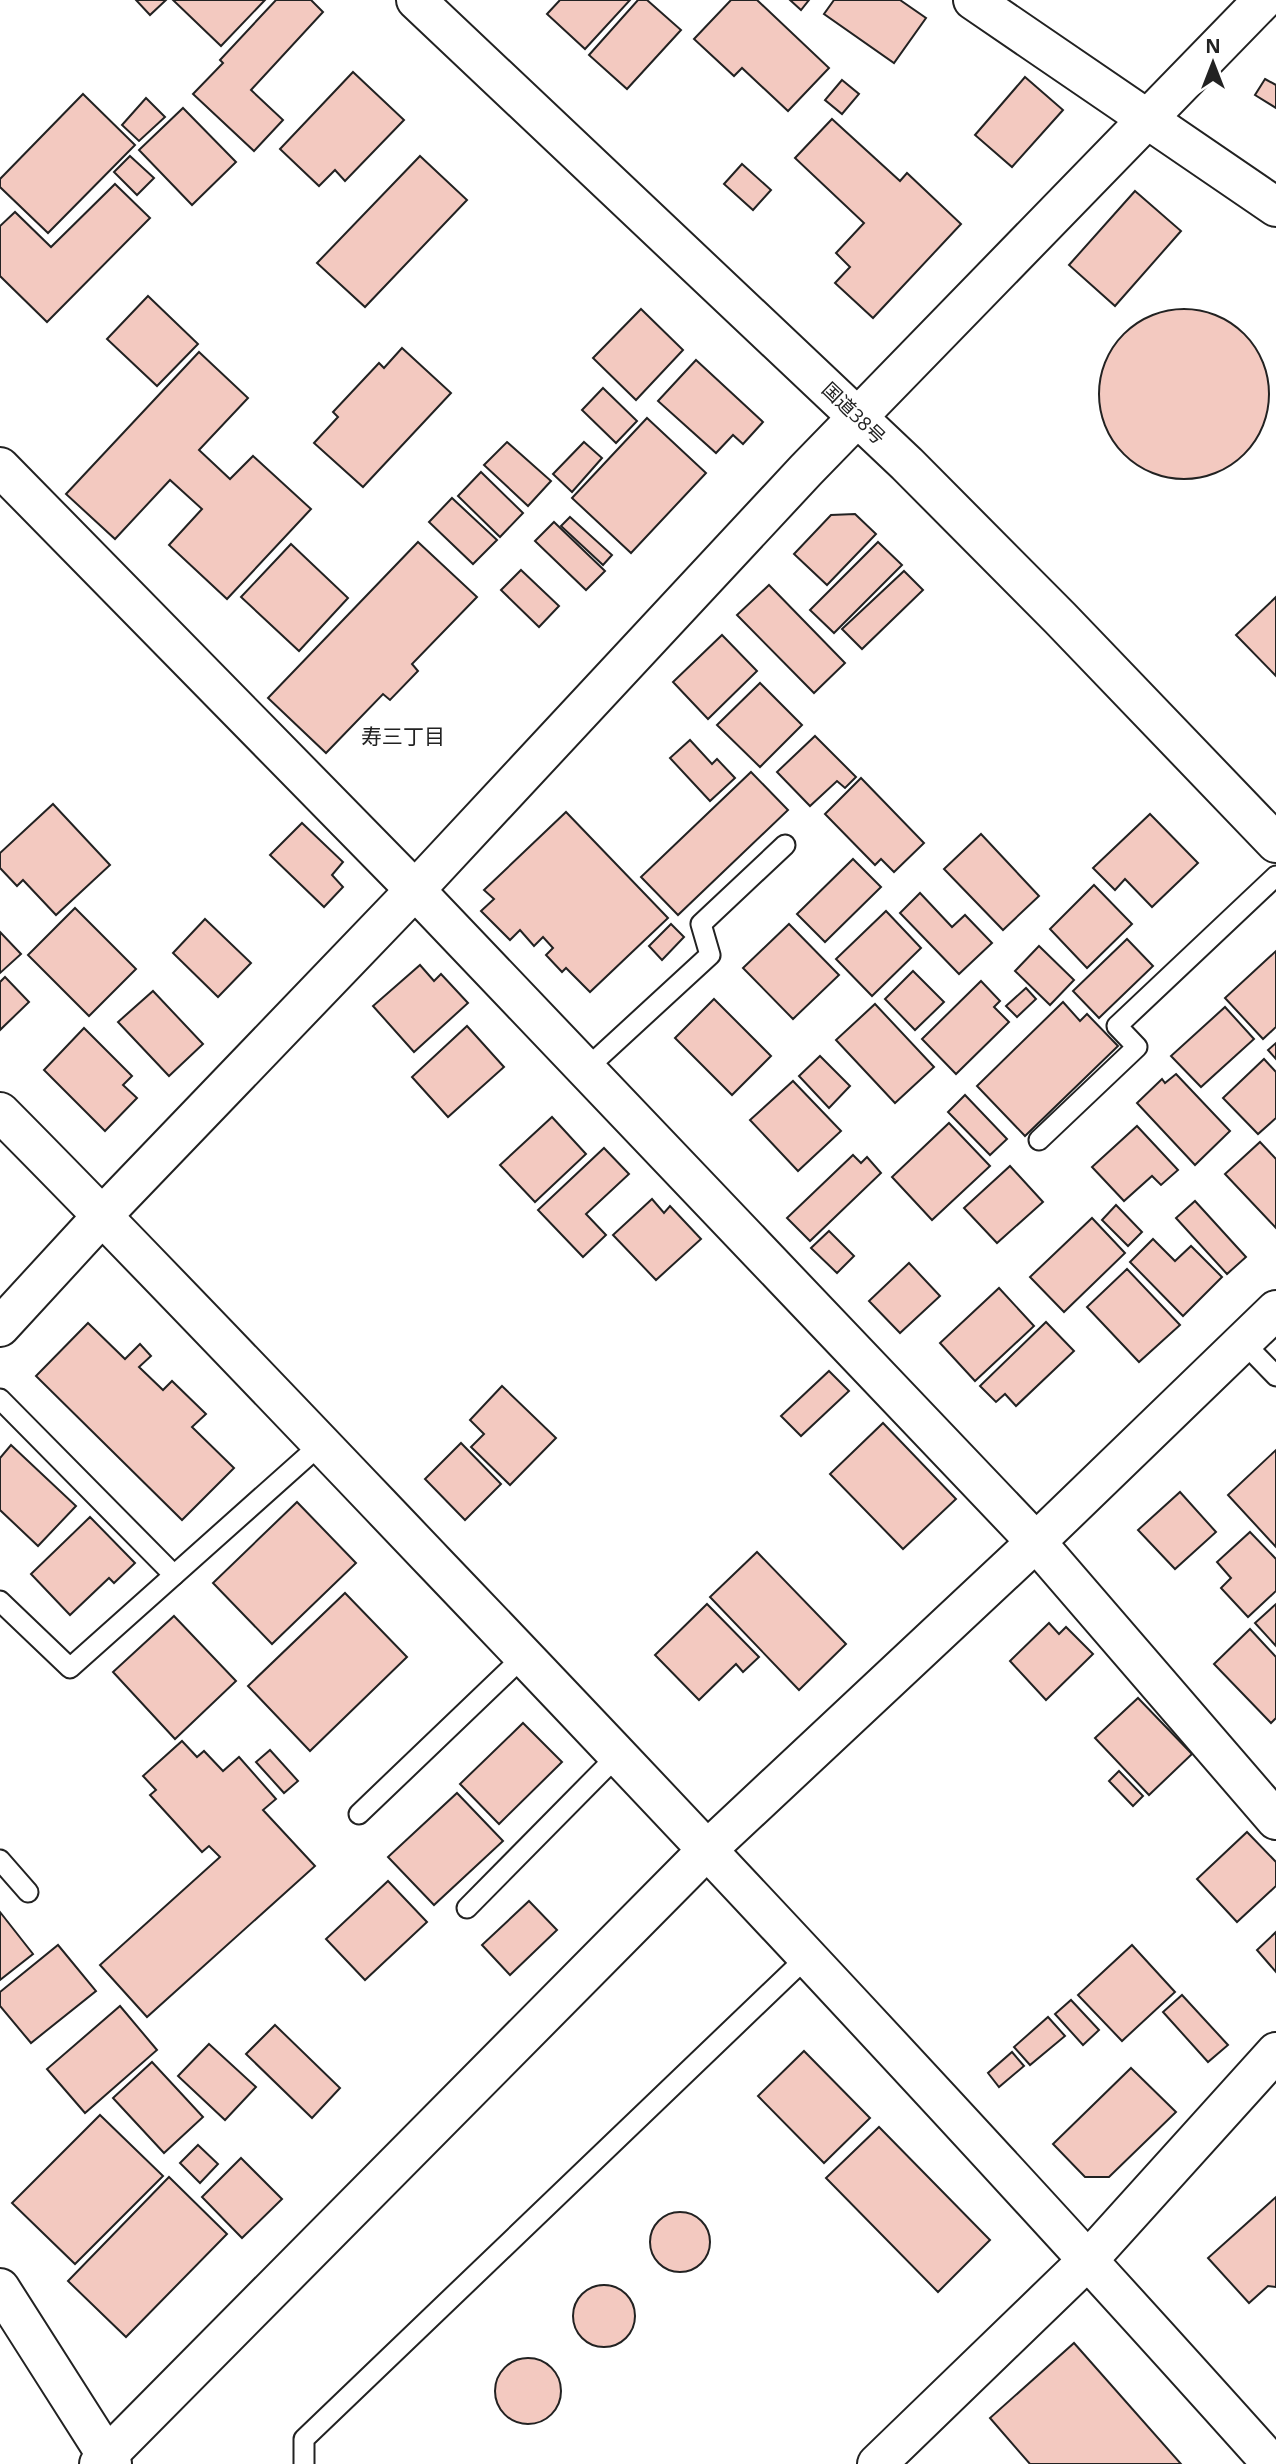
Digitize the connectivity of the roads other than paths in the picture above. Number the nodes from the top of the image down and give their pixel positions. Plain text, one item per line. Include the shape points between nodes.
1 (416, 0) edge
2 (972, 0) edge
3 (1263, 0) edge
4 (1146, 119) junction
5 (1276, 206) edge
6 (859, 416) junction
7 (0, 467) edge
8 (1276, 843) edge
9 (785, 845) dead end
10 (1276, 876) edge
11 (415, 890) junction
12 (585, 1070) junction
13 (0, 1112) edge
14 (1039, 1140) dead end
15 (103, 1216) junction
16 (1276, 1310) edge
17 (0, 1327) edge
18 (1243, 1342) junction
19 (1276, 1376) edge
20 (0, 1399) edge
21 (321, 1444) junction
22 (1035, 1542) junction
23 (174, 1575) junction
24 (0, 1601) edge
25 (524, 1656) junction
26 (618, 1755) junction
27 (359, 1814) dead end
28 (1276, 1820) edge
29 (708, 1849) junction
30 (0, 1860) edge
31 (28, 1892) dead end
32 (467, 1908) dead end
33 (808, 1956) junction
34 (1276, 2052) edge
35 (1088, 2259) junction
36 (0, 2288) edge
37 (106, 2461) edge
38 (304, 2464) edge
39 (877, 2464) edge
40 (1272, 2464) edge

1 - 6 main road, 国道38号
2 - 4 main road
3 - 4 main road
4 - 5 main road
4 - 6 main road
6 - 8 main road, 国道38号
6 - 11 main road
7 - 11 main road
9 - 12 lane via 701,924 710,955
10 - 14 lane via 1117,1026 1137,1047
11 - 12 main road
11 - 15 main road
12 - 22 main road
13 - 15 main road
15 - 17 main road
15 - 21 main road
16 - 18 main road
18 - 19 lane
18 - 22 main road
20 - 23 lane
21 - 23 lane
21 - 25 main road
22 - 28 main road
22 - 29 main road
23 - 24 lane via 70,1668
25 - 26 main road
25 - 27 lane
26 - 29 main road
26 - 32 lane
29 - 33 main road
29 - 37 main road
30 - 31 lane
33 - 35 main road
33 - 38 lane via 304,2439
34 - 35 main road
35 - 39 main road
35 - 40 main road
36 - 37 main road

